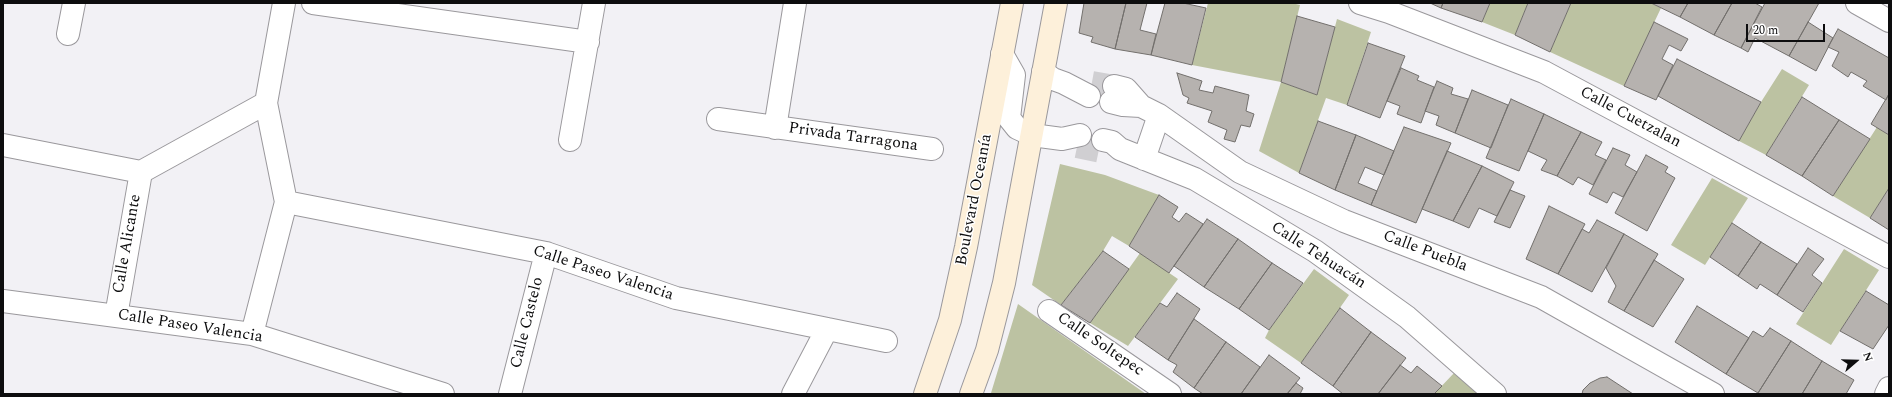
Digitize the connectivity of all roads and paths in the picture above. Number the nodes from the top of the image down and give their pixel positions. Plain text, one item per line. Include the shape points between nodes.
1 (74, 3) edge
2 (284, 3) edge
3 (313, 3) edge
4 (594, 3) edge
5 (795, 3) edge
6 (1012, 3) edge
7 (1056, 3) edge
8 (1360, 3) edge
9 (1857, 3) edge
10 (1889, 21) edge
11 (68, 34) dead end
12 (588, 42) junction
13 (1002, 54) junction
14 (1043, 72) junction
15 (1091, 89) tunnel mouth
16 (1112, 94) tunnel mouth
17 (266, 103) junction
18 (1150, 110) junction
19 (718, 119) dead end
20 (775, 128) junction
21 (1032, 135) junction
22 (570, 140) dead end
23 (1073, 140) tunnel mouth
24 (3, 145) edge
25 (1108, 147) tunnel mouth
26 (932, 149) dead end
27 (1144, 159) junction
28 (140, 172) junction
29 (286, 202) junction
30 (546, 253) junction
31 (1889, 257) edge
32 (3, 301) edge
33 (1049, 311) dead end
34 (116, 316) junction
35 (826, 329) junction
36 (252, 334) junction
37 (886, 341) dead end
38 (1889, 388) edge
39 (442, 394) edge
40 (510, 394) edge
41 (793, 394) edge
42 (925, 394) edge
43 (971, 394) edge
44 (1170, 394) edge
45 (1495, 394) edge
46 (1713, 394) edge
47 (1886, 394) edge

1 - 11 street
2 - 17 street
3 - 12 street
4 - 12 street
5 - 20 street, Privada Tarragona
6 - 13 street, Boulevard Oceanía
7 - 14 street
8 - 31 street, Calle Cuetzalan via 1390,12 1544,72
9 - 10 street
12 - 22 street
13 - 21 street via 1014,75 1010,118 1017,128
13 - 42 street, Boulevard Oceanía via 960,276 950,320
14 - 15 street via 1064,83
14 - 21 street
16 - 18 street, Calle Puebla via 1126,88
17 - 28 street
17 - 29 street
18 - 27 street
18 - 46 street, Calle Puebla via 1240,172 1344,221 1541,297
19 - 20 street, Privada Tarragona
20 - 26 street, Privada Tarragona
21 - 23 street
21 - 43 street via 1004,283 987,350
24 - 28 street
25 - 27 street, Calle Tehuacán
27 - 45 street, Calle Tehuacán via 1195,179 1315,251 1407,317
28 - 34 street, Calle Alicante
29 - 30 street, Calle Paseo Valencia
29 - 36 street
30 - 35 street, Calle Paseo Valencia via 676,298
30 - 40 street, Calle Castelo
32 - 34 street, Calle Paseo Valencia
33 - 44 street, Calle Soltepec
34 - 36 street, Calle Paseo Valencia
35 - 37 street, Calle Paseo Valencia
35 - 41 street
36 - 39 street, Calle Paseo Valencia
38 - 47 street

